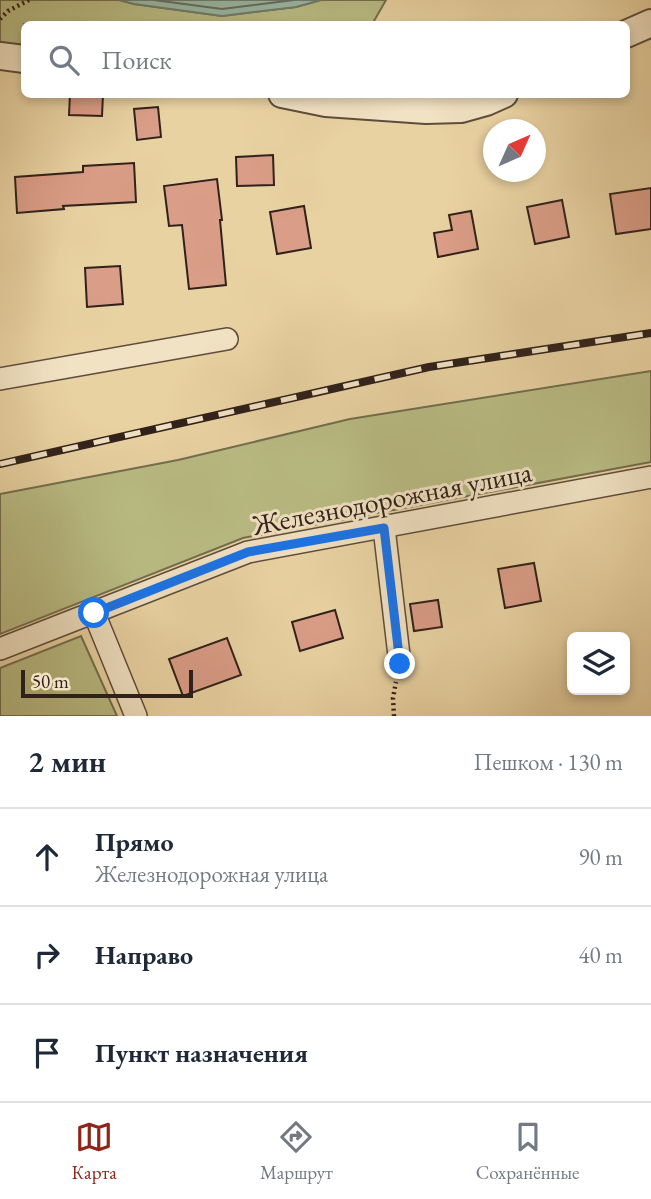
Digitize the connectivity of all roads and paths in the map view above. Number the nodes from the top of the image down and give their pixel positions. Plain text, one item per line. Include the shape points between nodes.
1 (29, 0) edge
2 (0, 19) edge
3 (651, 23) edge
4 (630, 32) edge
5 (0, 56) edge
6 (21, 59) edge
7 (302, 98) edge
8 (496, 98) edge
9 (227, 339) dead end
10 (0, 379) edge
11 (651, 477) edge
12 (384, 528) junction
13 (94, 613) junction
14 (0, 649) edge
15 (400, 664) joint
16 (136, 716) edge
17 (394, 716) edge

1 - 2 path
3 - 4 street
5 - 6 street
7 - 8 street via 426,110 461,109
9 - 10 street
11 - 12 street, Железнодорожная улица
12 - 13 street, Железнодорожная улица via 248,552
12 - 15 street
13 - 14 street, Железнодорожная улица
13 - 16 street
15 - 17 path

